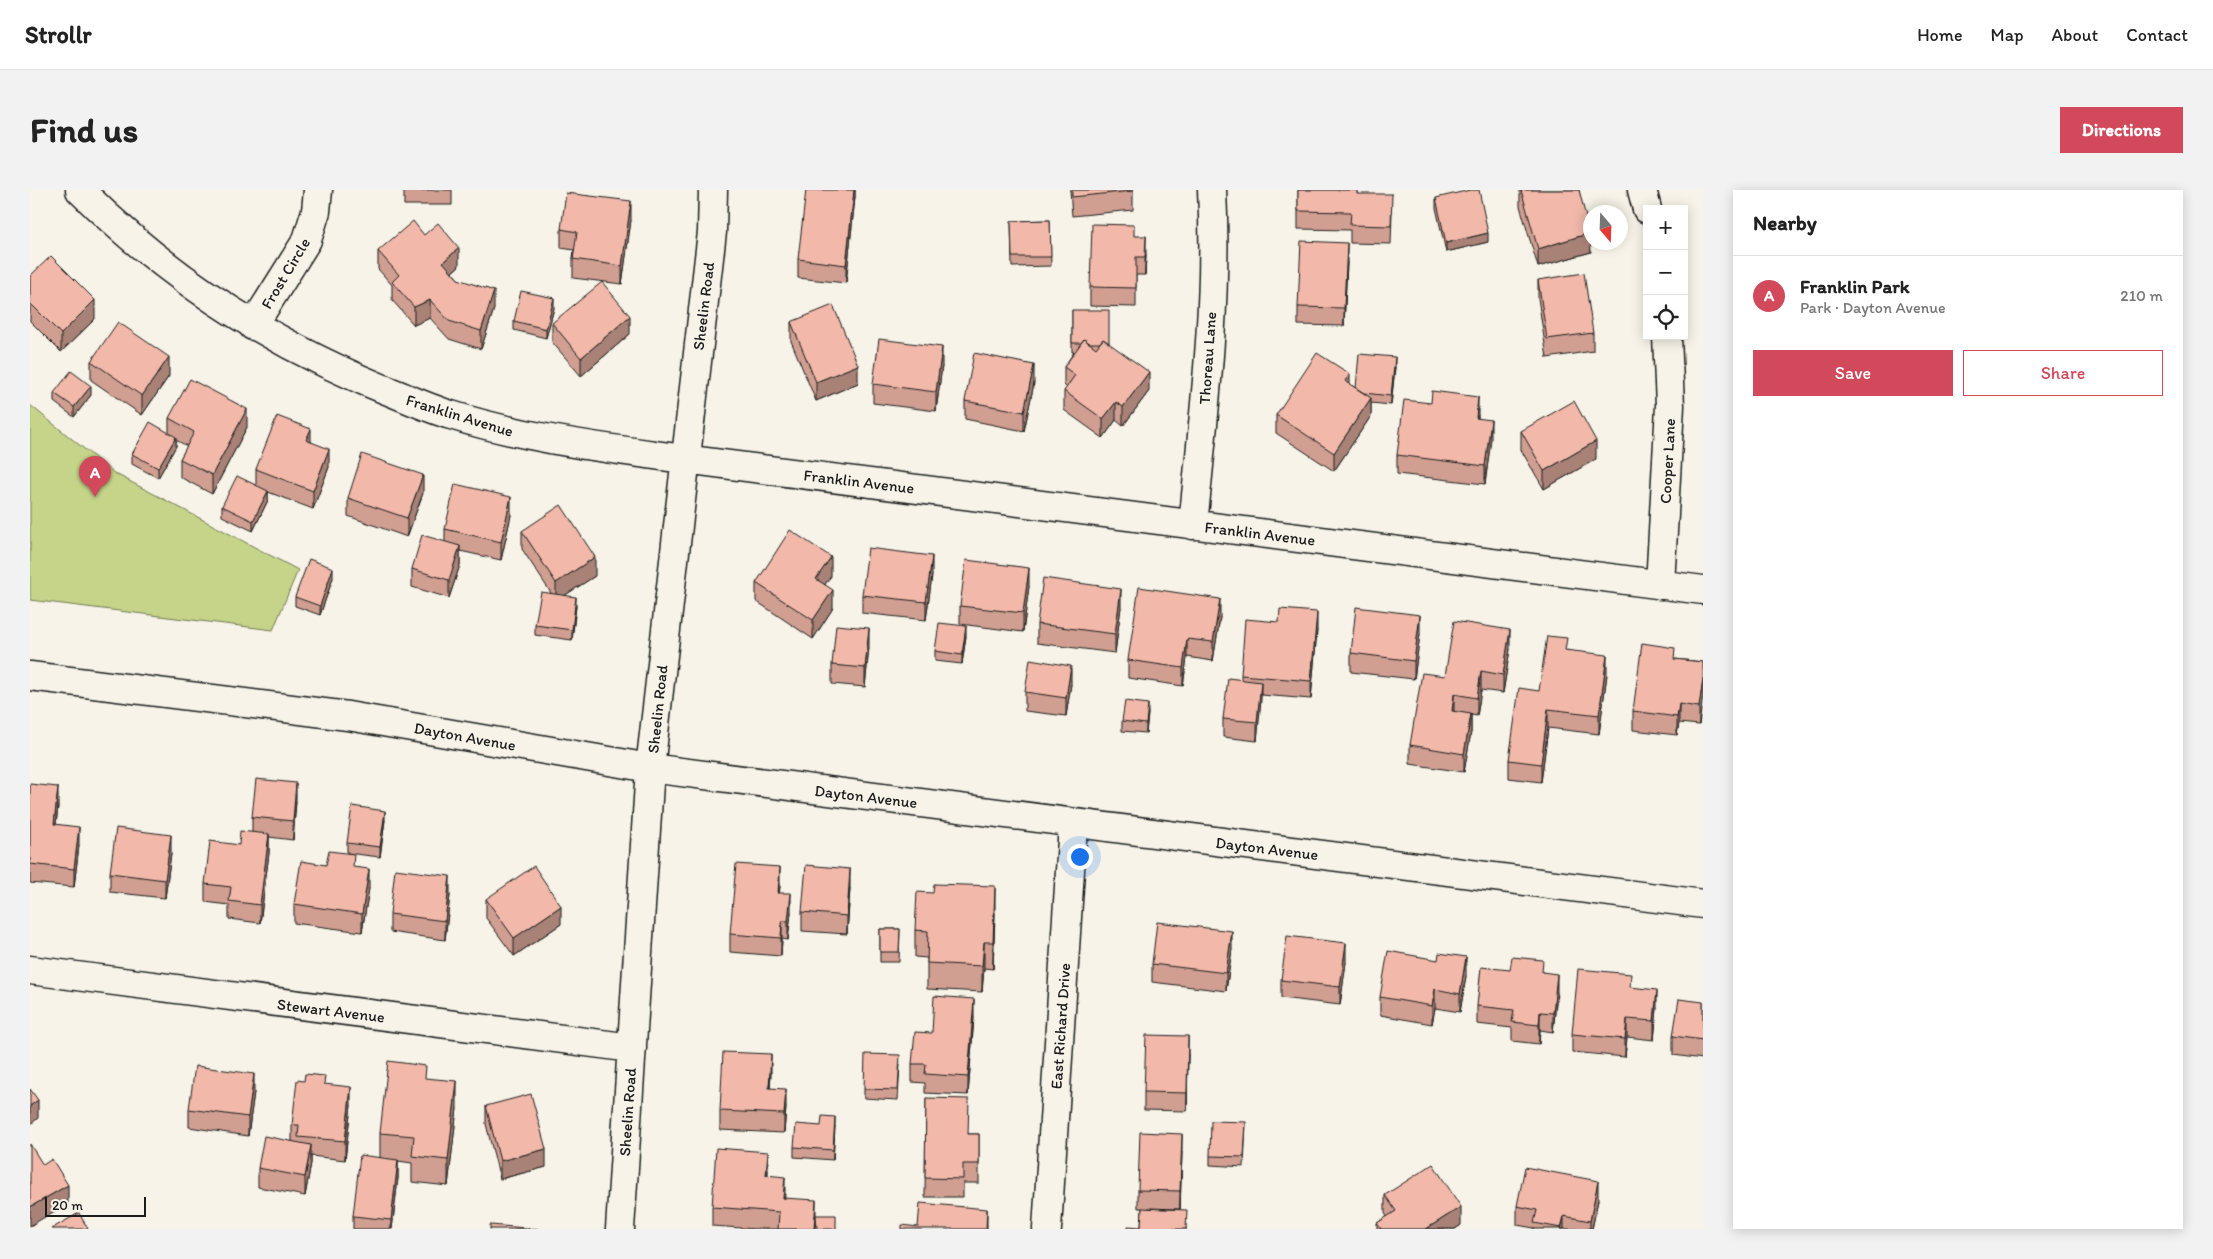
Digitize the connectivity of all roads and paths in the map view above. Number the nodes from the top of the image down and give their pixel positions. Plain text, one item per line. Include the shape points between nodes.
1 (80, 190) edge
2 (318, 190) edge
3 (713, 190) edge
4 (1212, 190) edge
5 (1642, 190) edge
6 (1646, 205) edge
7 (253, 326) junction
8 (1668, 340) edge
9 (684, 459) junction
10 (1194, 525) junction
11 (1660, 585) junction
12 (1703, 590) edge
13 (30, 676) edge
14 (650, 768) junction
15 (1073, 824) junction
16 (1703, 904) edge
17 (30, 970) edge
18 (632, 1048) junction
19 (620, 1229) edge
20 (1047, 1229) edge

1 - 7 street, Franklin Avenue via 136,243
2 - 7 street, Frost Circle via 316,211 307,240
3 - 9 street, Sheelin Road via 712,232
4 - 10 street, Thoreau Lane via 1209,348
5 - 6 street
7 - 9 street, Franklin Avenue via 348,376 450,415 556,441
8 - 11 street, Cooper Lane via 1670,406
9 - 10 street, Franklin Avenue
9 - 14 street, Sheelin Road
10 - 11 street, Franklin Avenue
11 - 12 street, Franklin Avenue
13 - 14 street, Dayton Avenue via 348,716
14 - 15 street, Dayton Avenue
14 - 18 street, Sheelin Road
15 - 16 street, Dayton Avenue
15 - 20 street, East Richard Drive
17 - 18 street, Stewart Avenue
18 - 19 street, Sheelin Road

